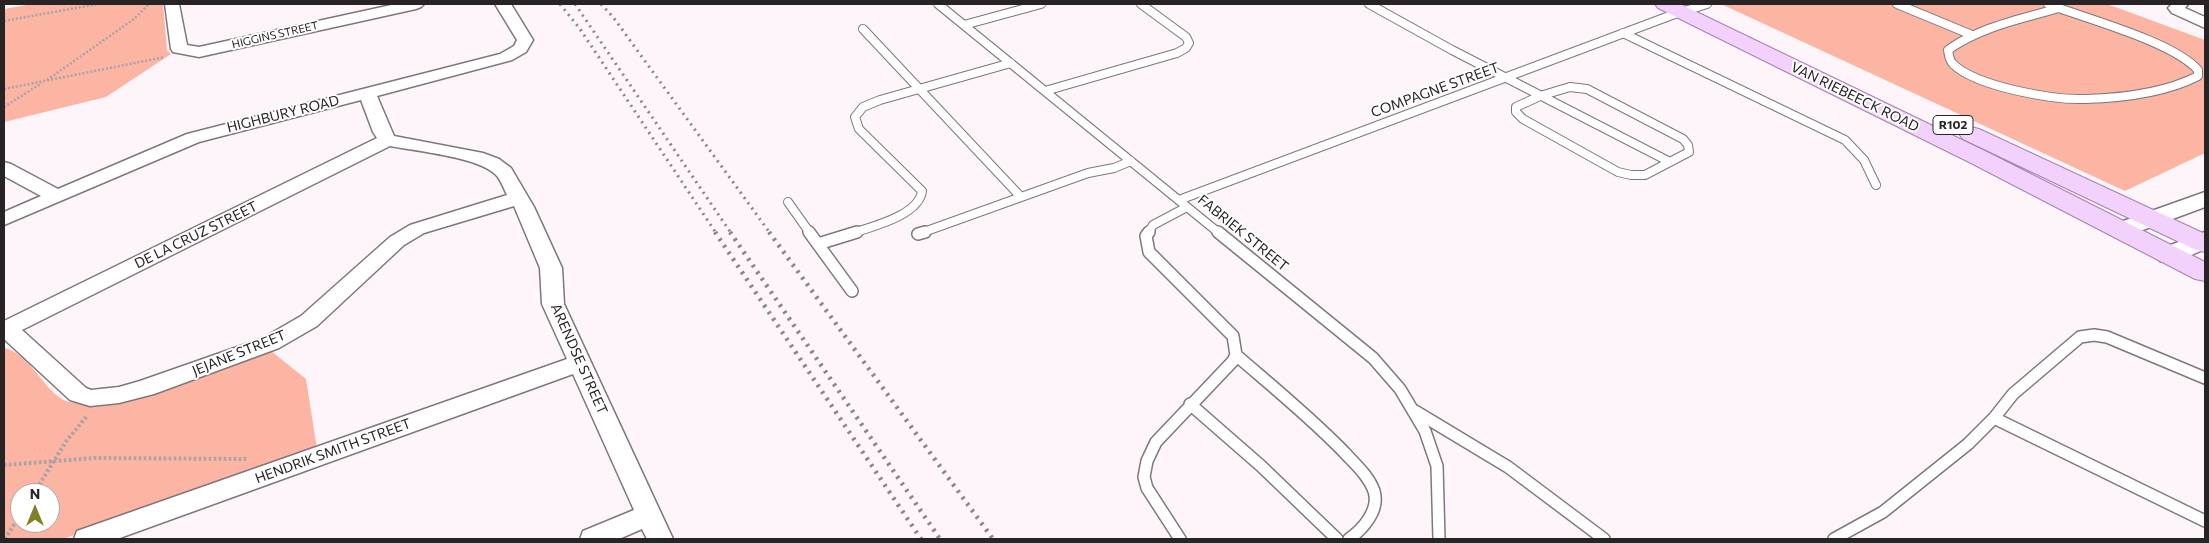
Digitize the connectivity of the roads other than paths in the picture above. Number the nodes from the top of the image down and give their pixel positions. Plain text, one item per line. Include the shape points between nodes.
1 (172, 4) edge
2 (416, 4) edge
3 (503, 4) edge
4 (938, 4) edge
5 (1041, 4) edge
6 (1141, 4) edge
7 (1369, 4) edge
8 (1897, 4) edge
9 (2048, 4) edge
10 (2181, 4) edge
11 (1690, 6) edge
12 (2059, 8) junction
13 (2205, 23) edge
14 (964, 25) junction
15 (863, 30) dead end
16 (1623, 33) junction
17 (1972, 35) junction
18 (1010, 63) junction
19 (1508, 78) junction
20 (920, 88) junction
21 (1045, 91) junction
22 (367, 93) junction
23 (1540, 96) junction
24 (388, 140) junction
25 (1131, 161) junction
26 (1670, 162) junction
27 (4, 168) edge
28 (1876, 185) dead end
29 (56, 196) junction
30 (1020, 196) junction
31 (519, 198) junction
32 (2205, 199) edge
33 (788, 202) dead end
34 (1183, 203) junction
35 (4, 219) edge
36 (2153, 219) junction
37 (2121, 230) junction
38 (918, 234) dead end
39 (2204, 242) edge
40 (818, 244) junction
41 (2170, 255) junction
42 (2205, 273) edge
43 (852, 291) dead end
44 (6, 329) edge
45 (1236, 354) junction
46 (580, 363) junction
47 (2205, 378) edge
48 (1190, 404) junction
49 (1414, 410) junction
50 (1994, 418) junction
51 (649, 516) junction
52 (2205, 521) edge
53 (87, 539) edge
54 (592, 539) edge
55 (660, 539) edge
56 (1180, 539) edge
57 (1337, 539) edge
58 (1349, 539) edge
59 (1439, 539) edge
60 (1604, 539) edge
61 (1834, 539) edge

1 - 2 street, HIGGINS STREET via 179,49 190,52
3 - 22 street, HIGHBURY ROAD via 526,40 514,53 488,63
4 - 14 lane, FABRIEK STREET
5 - 14 lane
6 - 21 lane via 1180,31 1190,43 1186,48
7 - 19 lane
8 - 17 lane
9 - 12 lane
10 - 13 street via 2177,10
11 - 16 lane, COMPAGNE STREET
11 - 36 main road, VAN RIEBEECK ROAD / R102
11 - 37 main road, VAN RIEBEECK ROAD / R102
12 - 17 lane
12 - 17 lane via 2166,47 2192,63 2198,70 2198,76 2190,82 2173,86 2085,99 2034,94 1978,78 1952,63 1948,50
14 - 18 lane, FABRIEK STREET
15 - 20 lane
16 - 19 lane, COMPAGNE STREET
16 - 28 lane via 1845,140 1862,155
18 - 20 lane
18 - 21 lane, FABRIEK STREET
19 - 23 lane
19 - 34 lane, COMPAGNE STREET
20 - 30 lane
20 - 40 lane via 863,107 855,117 859,129 922,189 918,203 903,214
21 - 25 lane, FABRIEK STREET
22 - 24 street
22 - 29 street, HIGHBURY ROAD via 193,138
23 - 26 lane
23 - 26 lane via 1570,87 1587,89 1686,143 1689,152
23 - 26 lane via 1516,107 1518,115 1618,172 1645,176
24 - 31 street, ARENDSE STREET via 492,163 504,172
24 - 44 street, DE LA CRUZ STREET
25 - 30 lane
25 - 34 lane, FABRIEK STREET
27 - 29 street
29 - 35 street, HIGHBURY ROAD
30 - 38 lane
31 - 44 street, JEJANE STREET via 417,229 397,241 309,321 271,343 146,388 102,398 78,394
31 - 46 street, ARENDSE STREET via 551,268 553,304
32 - 36 street
33 - 40 lane
34 - 45 lane, COMPAGNE STREET via 1154,225 1146,236 1149,252 1233,336
34 - 49 lane, FABRIEK STREET via 1373,358
36 - 37 street
36 - 39 main road, VAN RIEBEECK ROAD / R102
37 - 41 main road, VAN RIEBEECK ROAD / R102
39 - 41 street
40 - 43 lane
41 - 42 main road, VAN RIEBEECK ROAD / R102
45 - 48 lane via 1233,361
45 - 58 lane via 1334,442 1367,478 1374,490 1371,518 1360,532
46 - 51 street, ARENDSE STREET
46 - 53 street, HENDRIK SMITH STREET
47 - 50 lane via 2114,339 2085,336 2076,339 2013,394
48 - 56 lane via 1156,442 1145,468 1145,484
48 - 57 lane
49 - 59 lane, FABRIEK STREET via 1437,466
49 - 60 lane via 1508,467
50 - 52 lane
50 - 61 lane via 1968,444 1883,512
51 - 54 street
51 - 55 street, ARENDSE STREET

